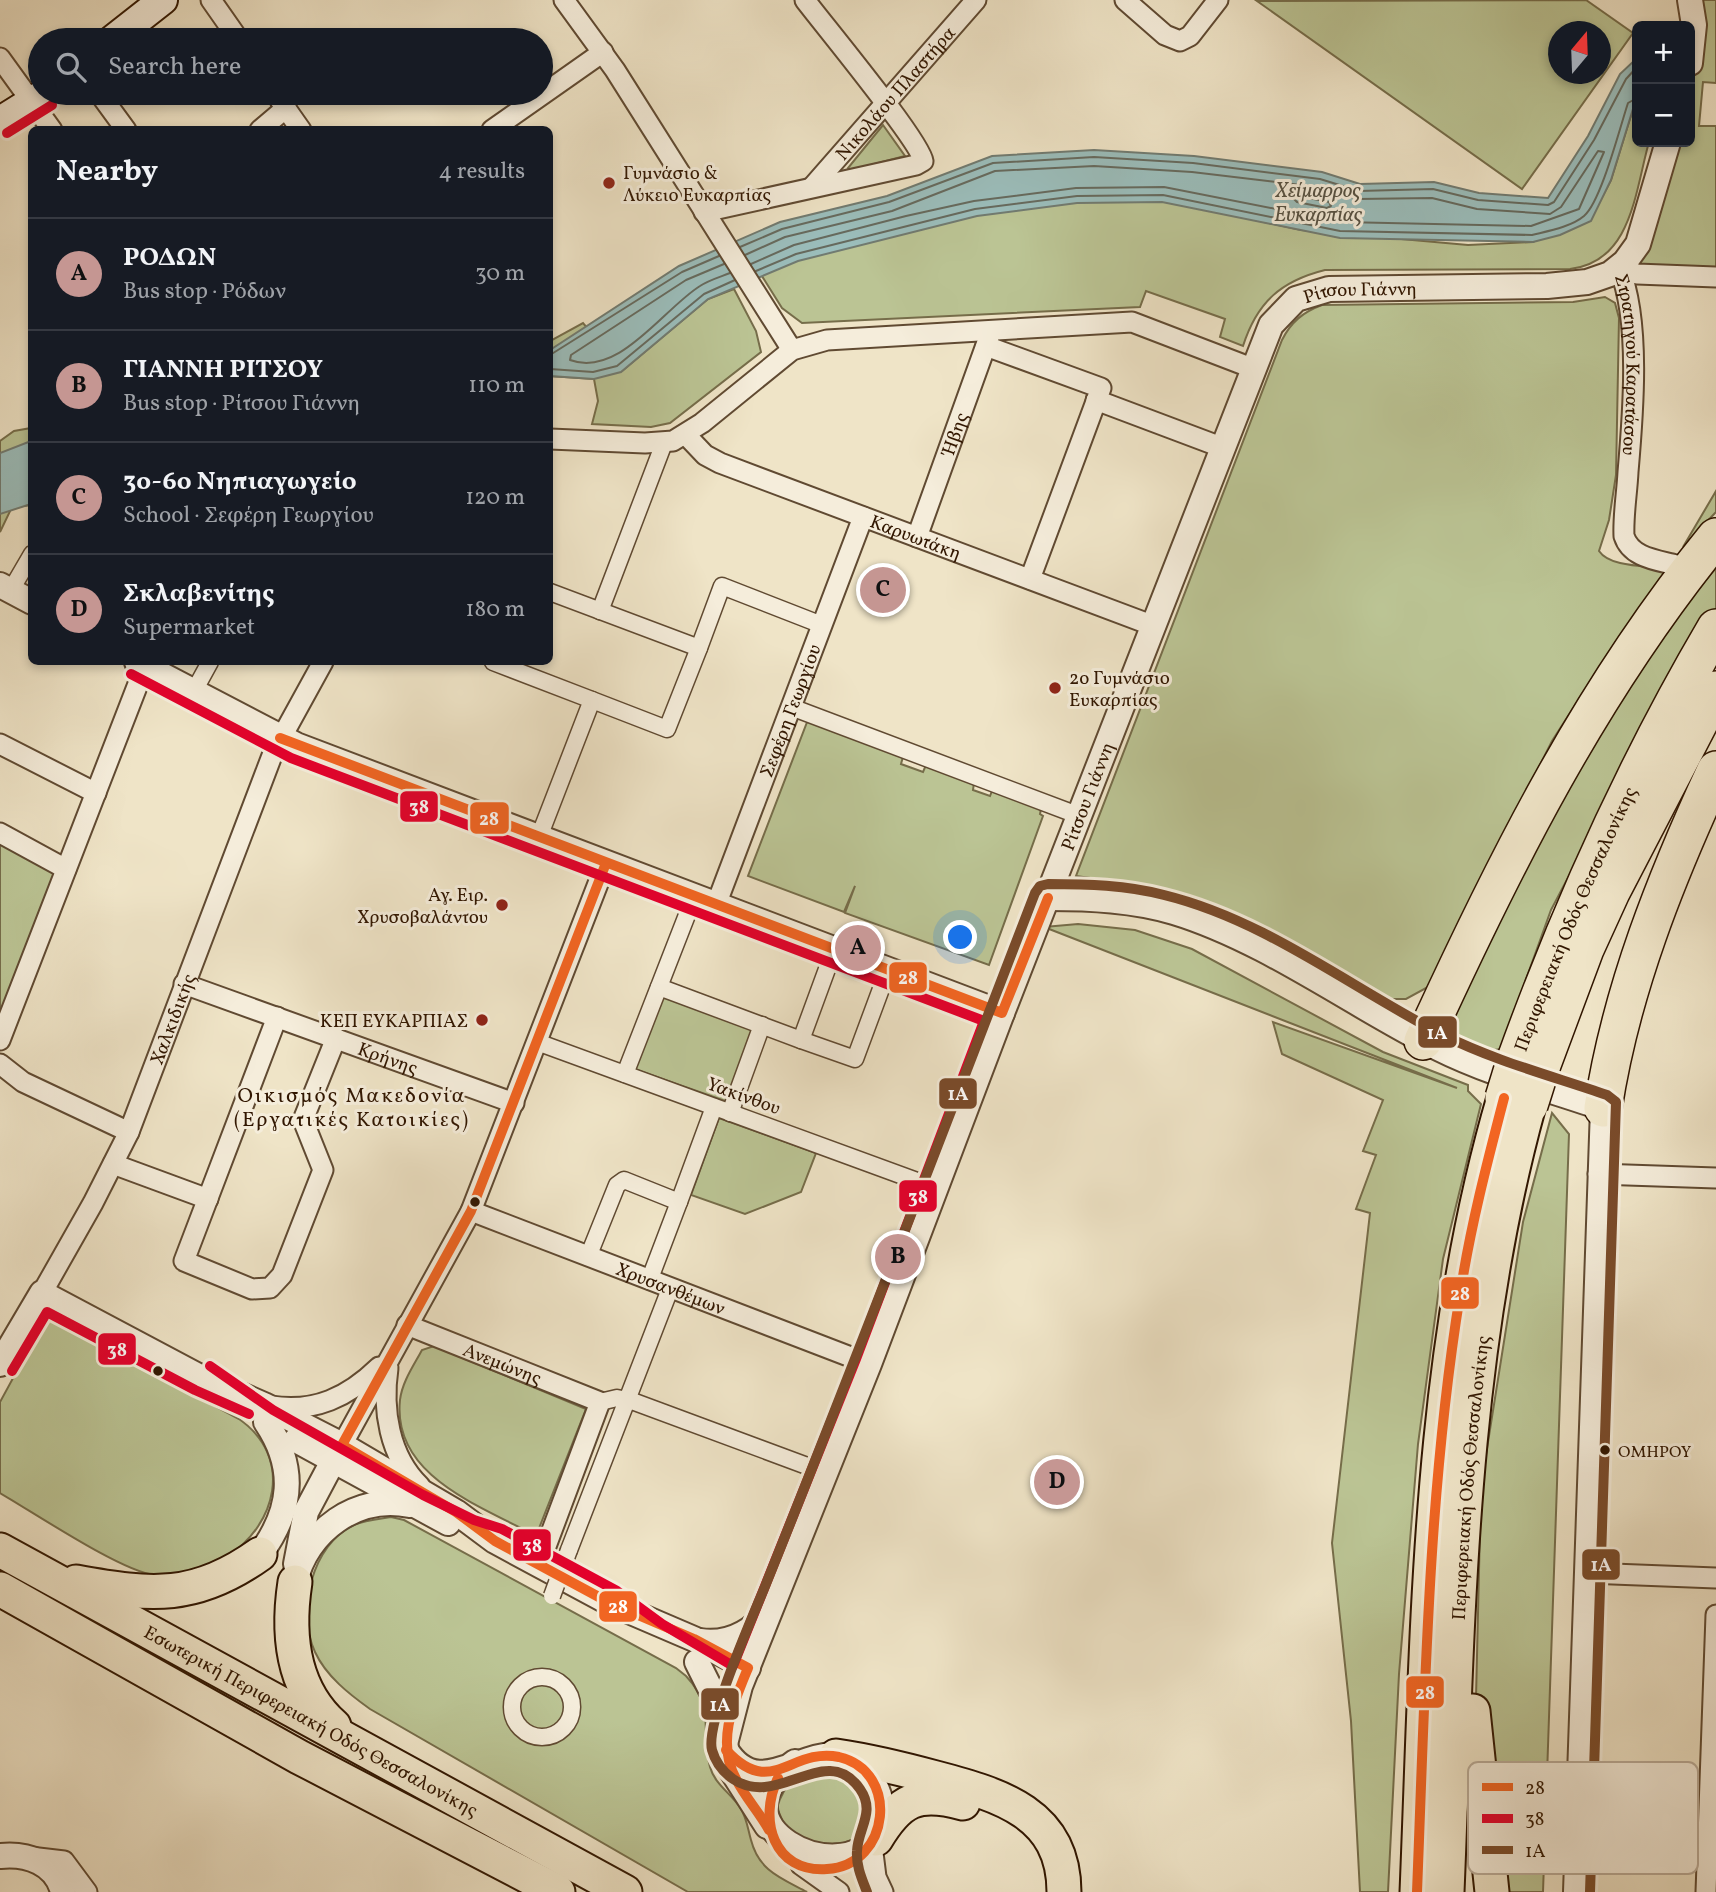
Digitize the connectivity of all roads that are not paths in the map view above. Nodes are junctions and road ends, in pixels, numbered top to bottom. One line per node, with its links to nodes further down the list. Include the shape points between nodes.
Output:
1 (163, 0): 10 (main road)
2 (211, 0): 11 (street)
3 (564, 0): 12 (street)
4 (805, 0): 22 (street)
5 (976, 0): 22 (street, Νικολάου Πλαστήρα)
6 (1125, 0): 7 (street, via 1165,35 1180,41 1189,37)
7 (1218, 0)
8 (1690, 0): 9 (street)
9 (1693, 21)
10 (127, 28)
11 (231, 28)
12 (603, 52): 15 (street); 31 (street)
13 (0, 58): 14 (street)
14 (28, 86)
15 (553, 87)
16 (28, 104): 23 (main road)
17 (42, 105): 24 (street)
18 (108, 105): 25 (street)
19 (278, 105): 26 (street)
20 (284, 105): 27 (street)
21 (528, 105): 28 (street)
22 (886, 105): 30 (street, Νικολάου Πλαστήρα); 30 (street, via 923,161)
23 (0, 121)
24 (50, 126)
25 (123, 126)
26 (263, 126)
27 (298, 126)
28 (498, 126)
29 (1667, 147): 32 (street, Στρατηγού Καρατάσου, via 1640,237)
30 (813, 186): 31 (street)
31 (704, 212): 35 (street)
32 (1619, 268): 33 (street, via 1637,274); 36 (street, Ρίτσου Γιάννη, via 1594,281 1567,285 1358,287 1311,292 1289,304 1275,319); 46 (street, Στρατηγού Καρατάσου, via 1632,328 1624,536 1638,554)
33 (1716, 277)
34 (989, 338): 35 (street, via 827,340); 36 (street, via 1132,322); 37 (street, via 1101,388); 43 (street, Ήβης)
35 (792, 350): 38 (street)
36 (1252, 368): 41 (street, Ρίτσου Γιάννη)
37 (1096, 400): 41 (street); 47 (street)
38 (686, 435): 40 (street); 42 (street, Καρυωτάκη, via 712,460)
39 (553, 439): 40 (street)
40 (664, 443): 50 (street)
41 (1221, 447): 52 (street, Ρίτσου Γιάννη)
42 (863, 517): 43 (street, Καρυωτάκη); 51 (street, Σεφέρη Γεωργίου)
43 (917, 537): 47 (street, Καρυωτάκη)
44 (1716, 537): 85 (highway, via 1642,635 1567,751 1496,885)
45 (28, 563): 48 (street)
46 (1676, 565)
47 (1030, 579): 52 (street, Καρυωτάκη)
48 (14, 593)
49 (553, 593): 50 (street)
50 (600, 611): 54 (street)
51 (822, 625): 54 (street, via 722,586); 63 (street, Σεφέρη Γεωργίου)
52 (1154, 626): 68 (street, Ρίτσου Γιάννη)
53 (1716, 628): 87 (highway, Περιφερειακή Οδός Θεσσαλονίκης, via 1596,861)
54 (699, 648): 62 (street, via 667,729)
55 (141, 665): 67 (street)
56 (143, 665): 61 (street)
57 (208, 665): 61 (street)
58 (321, 665): 64 (street, Χαλκιδικής)
59 (501, 665): 62 (street)
60 (1716, 690): 87 (highway, Περιφερειακή Οδός Θεσσαλονίκης)
61 (194, 693): 64 (street)
62 (592, 700): 70 (street)
63 (791, 707): 68 (street); 74 (street, Σεφέρη Γεωργίου)
64 (280, 738): 70 (street); 77 (street, Χαλκιδικής)
65 (0, 744): 67 (street)
66 (1716, 770): 93 (highway, via 1652,920 1627,999)
67 (96, 793): 72 (street)
68 (1080, 816): 73 (street, Ρίτσου Γιάννη)
69 (0, 833): 72 (street)
70 (539, 837): 71 (street)
71 (606, 863): 74 (street); 86 (street)
72 (66, 869): 83 (street)
73 (1048, 898): 79 (street, Ρίτσου Γιάννη); 85 (street, via 1125,902 1185,915 1251,945)
74 (705, 901): 75 (street); 78 (street)
75 (834, 950): 76 (street); 84 (street)
76 (888, 970): 79 (street); 84 (street, via 855,1059)
77 (184, 984): 80 (street, Κρήνης); 95 (street, Χαλκιδικής)
78 (659, 987): 81 (street); 89 (street)
79 (1002, 1013): 99 (street, Ρίτσου Γιάννη)
80 (277, 1017): 82 (street, Κρήνης); 100 (street)
81 (762, 1026): 84 (street); 94 (street)
82 (336, 1038): 90 (street, Κρήνης); 100 (street, via 303,1120 323,1170 285,1269 270,1288 252,1289 184,1261)
83 (0, 1040)
84 (801, 1040)
85 (1423, 1041): 93 (street, via 1469,1062)
86 (537, 1042): 89 (street, Υακίνθου); 90 (street)
87 (1528, 1063): 91 (highway, Περιφερειακή Οδός Θεσσαλονίκης, bridge)
88 (0, 1064): 95 (street, via 45,1094)
89 (625, 1074): 92 (street, Υακίνθου)
90 (514, 1102): 102 (street)
91 (1516, 1102): 118 (highway, Περιφερειακή Οδός Θεσσαλονίκης, via 1515,1157 1485,1314); 156 (highway, Περιφερειακή Οδός Θεσσαλονίκης, via 1488,1151 1464,1263 1442,1416)
92 (714, 1107): 94 (street, Υακίνθου); 101 (street)
93 (1603, 1108): 97 (street)
94 (730, 1113): 99 (street, Υακίνθου)
95 (128, 1132): 96 (street, Χαλκιδικής)
96 (113, 1164): 100 (street); 106 (street, Χαλκιδικής)
97 (1598, 1174): 98 (street); 121 (street)
98 (1716, 1178)
99 (936, 1188): 110 (street, Ρίτσου Γιάννη)
100 (208, 1199)
101 (679, 1202): 103 (street, via 624,1180 617,1185); 104 (street)
102 (471, 1211): 103 (street, Χρυσανθέμων); 107 (street)
103 (588, 1257): 104 (street, Χρυσανθέμων)
104 (649, 1281): 105 (street, Χρυσανθέμων)
105 (670, 1289): 110 (street, Χρυσανθέμων); 111 (street)
106 (42, 1293): 109 (street, Χαλκιδικής); 113 (street)
107 (407, 1325): 108 (street); 112 (street, Ανεμώνης)
108 (390, 1356): 113 (street, via 358,1385 332,1400); 114 (street); 116 (street, via 386,1398 390,1432)
109 (0, 1364)
110 (869, 1364): 115 (street, Ρίτσου Γιάννη)
111 (627, 1399): 112 (street); 115 (street); 124 (street, bridge, via 569,1550)
112 (600, 1402): 124 (street)
113 (265, 1414): 114 (street); 120 (street, via 281,1454 287,1489 280,1523)
114 (337, 1453): 116 (street); 117 (street)
115 (826, 1473): 128 (street, Ρίτσου Γιάννη)
116 (423, 1501): 124 (street, via 461,1530 495,1541); 125 (street, via 376,1504 341,1517 311,1547)
117 (306, 1512): 120 (street); 125 (street)
118 (1465, 1527): 137 (highway); 157 (highway, Περιφερειακή Οδός Θεσσαλονίκης)
119 (0, 1550): 122 (highway, Εσωτερική Περιφερειακή Οδός Θεσσαλονίκης)
120 (260, 1554): 122 (highway, via 222,1579 184,1591 110,1588)
121 (1587, 1573): 123 (street); 138 (street)
122 (52, 1578): 133 (highway, Εσωτερική Περιφερειακή Οδός Θεσσαλονίκης)
123 (1716, 1578)
124 (550, 1579): 131 (street, via 610,1603)
125 (295, 1583): 133 (highway, via 290,1634 294,1657 312,1700 325,1718)
126 (0, 1588): 130 (highway, Εσωτερική Περιφερειακή Οδός Θεσσαλονίκης)
127 (0, 1603): 130 (highway)
128 (774, 1605): 131 (street, via 757,1625 739,1636); 132 (street, Ρίτσου Γιάννη)
129 (1716, 1615): 160 (street)
130 (49, 1616): 141 (highway, Εσωτερική Περιφερειακή Οδός Θεσσαλονίκης, via 299,1758)
131 (696, 1651): 132 (street); 134 (street, via 714,1696)
132 (744, 1677): 134 (street, Ρίτσου Γιάννη)
133 (355, 1743): 151 (highway, Εσωτερική Περιφερειακή Οδός Θεσσαλονίκης)
134 (726, 1747): 136 (street, via 743,1769 759,1774 771,1774); 139 (street, via 731,1771)
135 (836, 1756): 136 (street); 140 (street, via 857,1766 879,1793 882,1816); 155 (highway, via 939,1779 1013,1804 1053,1843 1061,1862)
136 (796, 1762): 139 (street, via 773,1786 766,1808)
137 (1478, 1762)
138 (1580, 1762)
139 (769, 1830): 144 (street, via 780,1850)
140 (874, 1842): 144 (street, via 862,1857 842,1868 819,1870); 153 (street, via 876,1877); 154 (highway, via 893,1812 917,1798 934,1796 965,1804 998,1815 1017,1828 1042,1863)
141 (481, 1853): 149 (highway); 150 (highway, Εσωτερική Περιφερειακή Οδός Θεσσαλονίκης)
142 (0, 1856): 143 (street)
143 (30, 1857): 147 (street, via 54,1874); 148 (street, via 64,1861)
144 (801, 1865): 152 (street)
145 (1490, 1874): 158 (highway)
146 (1577, 1874): 159 (street)
147 (63, 1892)
148 (87, 1892)
149 (537, 1892)
150 (558, 1892)
151 (625, 1892)
152 (839, 1892)
153 (883, 1892)
154 (1046, 1892)
155 (1064, 1892)
156 (1417, 1892)
157 (1447, 1892)
158 (1492, 1892)
159 (1576, 1892)
160 (1706, 1892)

